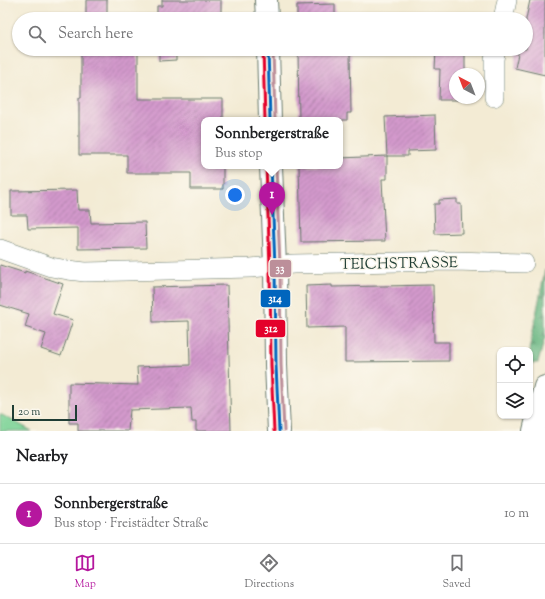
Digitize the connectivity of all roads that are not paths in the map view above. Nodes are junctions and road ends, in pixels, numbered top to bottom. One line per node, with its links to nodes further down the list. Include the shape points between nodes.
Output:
1 (266, 0): 3 (main road)
2 (507, 0): 4 (street)
3 (267, 12)
4 (504, 12)
5 (268, 56): 8 (main road)
6 (495, 56): 7 (street)
7 (494, 97)
8 (270, 117)
9 (271, 169): 12 (main road)
10 (0, 249): 12 (street, TEICHSTRASSE, via 51,267 85,272)
11 (524, 263): 12 (street, TEICHSTRASSE, via 454,261)
12 (275, 266): 14 (main road)
13 (545, 387): 15 (main road)
14 (279, 431)
15 (534, 431)

